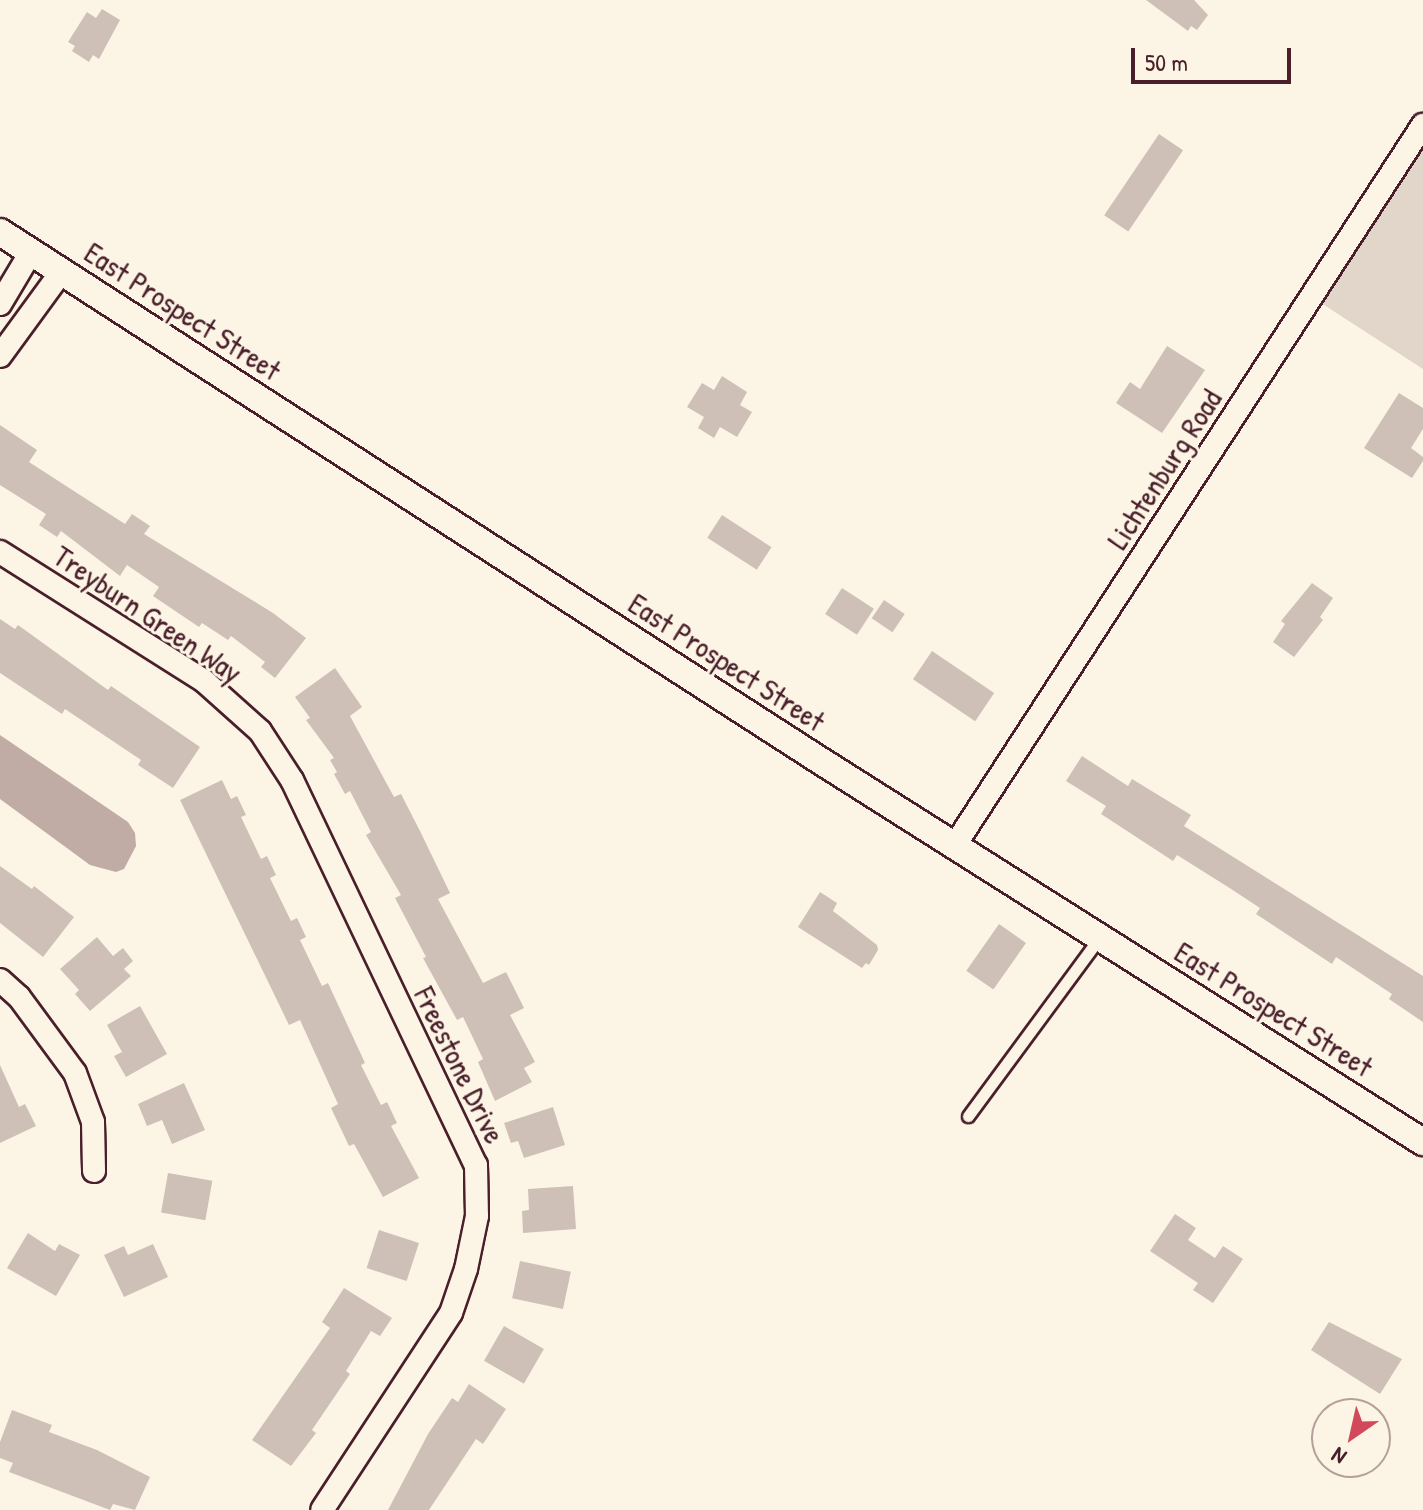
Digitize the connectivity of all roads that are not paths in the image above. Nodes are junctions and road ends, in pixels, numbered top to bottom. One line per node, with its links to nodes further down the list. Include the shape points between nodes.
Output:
1 (1423, 125): 9 (street, Lichtenburg Road)
2 (0, 232): 3 (street, East Prospect Street)
3 (31, 252): 4 (street, East Prospect Street); 5 (street)
4 (62, 271): 6 (street); 9 (street, East Prospect Street)
5 (0, 304)
6 (0, 356)
7 (0, 552): 8 (street, Treyburn Green Way, via 204,681)
8 (260, 731): 15 (street, Freestone Drive, via 292,780 476,1165 477,1216 451,1313)
9 (955, 845): 10 (street, East Prospect Street)
10 (1100, 937): 12 (lane); 13 (street, East Prospect Street)
11 (0, 980): 14 (street, via 19,997 75,1073 93,1122)
12 (968, 1116)
13 (1423, 1142)
14 (94, 1171)
15 (322, 1510)

